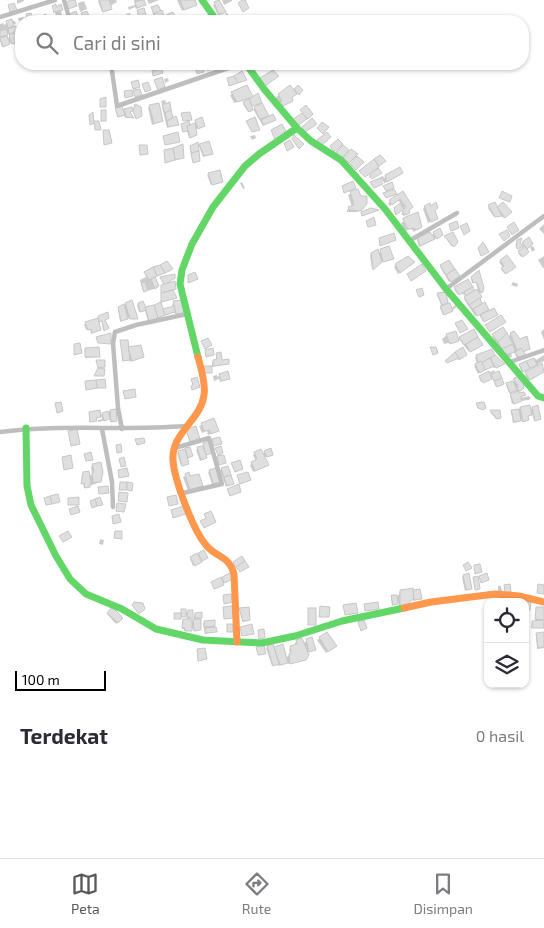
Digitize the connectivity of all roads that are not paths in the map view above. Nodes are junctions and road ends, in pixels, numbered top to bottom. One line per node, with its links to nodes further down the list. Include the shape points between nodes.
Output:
1 (55, 0): 6 (street)
2 (64, 0): 4 (street)
3 (202, 0): 5 (street)
4 (68, 15)
5 (213, 15)
6 (0, 18)
7 (112, 70): 8 (street, via 117,106)
8 (222, 70)
9 (250, 70): 10 (street)
10 (297, 128): 13 (street, via 341,160); 15 (street, via 246,164 212,209 186,256 182,272 180,284)
11 (457, 213): 13 (street)
12 (544, 216): 14 (street)
13 (409, 241): 14 (street)
14 (446, 289): 17 (street)
15 (187, 314): 19 (street, via 204,394); 22 (street, via 115,332 113,343)
16 (544, 350): 17 (street)
17 (510, 362): 18 (street, via 538,396)
18 (544, 398)
19 (185, 426): 22 (street); 24 (street)
20 (26, 428): 21 (street); 23 (street); 28 (street, via 27,486 31,505 70,579 86,594 122,609 156,629 203,640)
21 (102, 429): 22 (street); 26 (street, via 112,482)
22 (122, 429)
23 (0, 432)
24 (175, 448): 25 (street, via 173,462); 25 (street, via 209,438 222,484)
25 (183, 493): 28 (street, via 205,545 232,565)
26 (113, 507)
27 (544, 602): 28 (street, via 495,594 463,597 342,621 270,641)
28 (237, 642)

